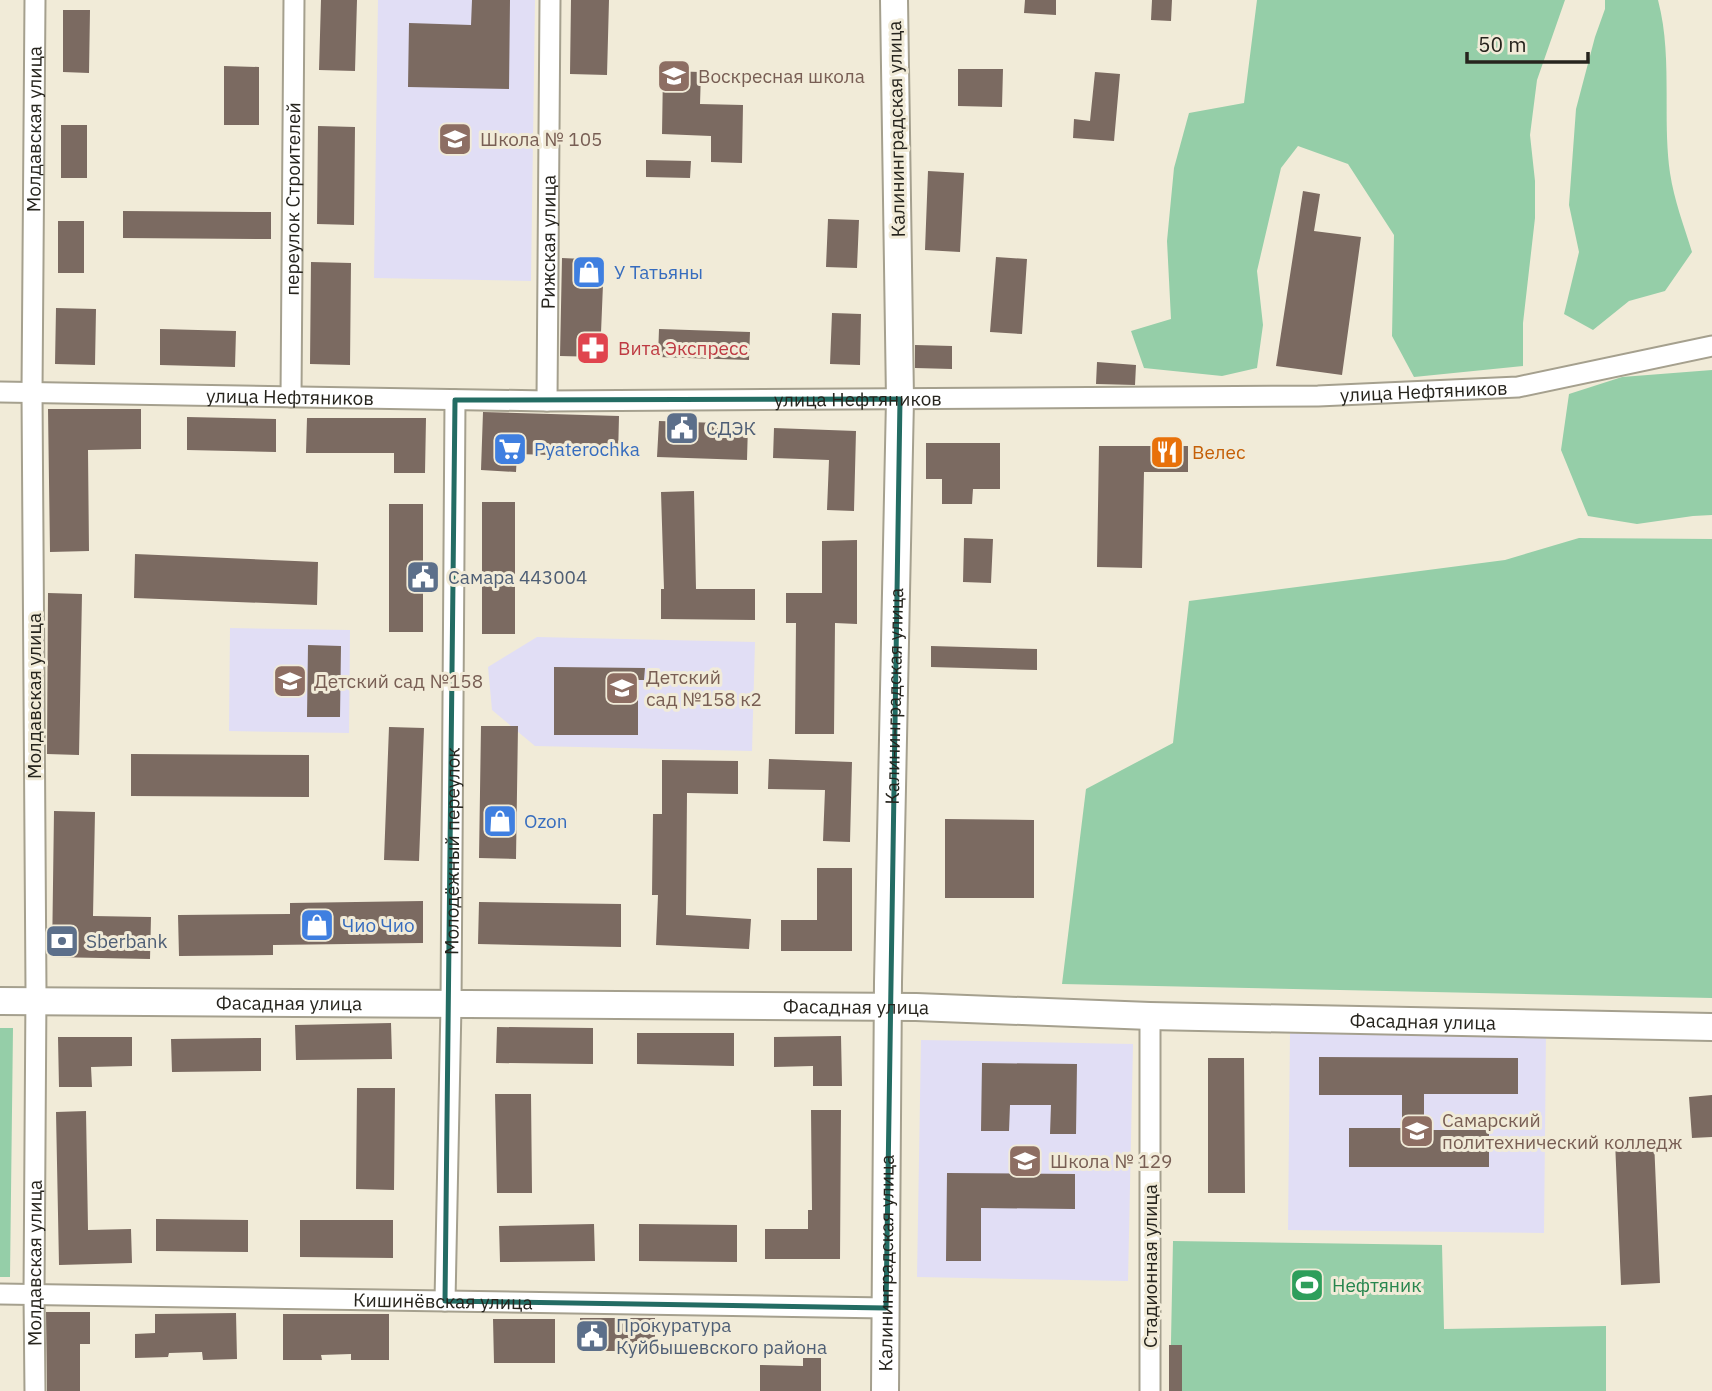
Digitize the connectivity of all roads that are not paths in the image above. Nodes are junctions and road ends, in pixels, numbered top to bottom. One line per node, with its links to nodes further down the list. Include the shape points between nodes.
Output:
1 (35, 0): 7 (street, Молдавская улица)
2 (294, 0): 8 (street, переулок Строителей)
3 (550, 0): 11 (street, Рижская улица)
4 (894, 0): 10 (main road, Калининградская улица)
5 (1712, 346): 10 (street, улица Нефтяников, via 1518,387 1318,396)
6 (0, 392): 7 (street, улица Нефтяников)
7 (32, 392): 8 (street, улица Нефтяников); 13 (street, Молдавская улица)
8 (290, 397): 9 (street, улица Нефтяников)
9 (455, 400): 11 (street, улица Нефтяников); 14 (street, Молодёжный переулок)
10 (900, 400): 11 (street, улица Нефтяников); 15 (main road, Калининградская улица)
11 (547, 401)
12 (0, 1002): 13 (main road, Фасадная улица)
13 (36, 1002): 14 (main road, Фасадная улица); 19 (street, Молдавская улица)
14 (451, 1004): 15 (main road, Фасадная улица); 20 (street, Молодёжный переулок)
15 (888, 1007): 16 (main road, Фасадная улица); 21 (main road, Калининградская улица)
16 (1150, 1016): 17 (main road, Фасадная улица); 24 (street, Стадионная улица)
17 (1712, 1027)
18 (0, 1294): 19 (street, Кишинёвская улица)
19 (34, 1295): 20 (street, Кишинёвская улица); 22 (street, Молдавская улица)
20 (445, 1301): 21 (street, Кишинёвская улица)
21 (886, 1308): 23 (main road, Калининградская улица)
22 (35, 1391)
23 (885, 1391)
24 (1150, 1391)

